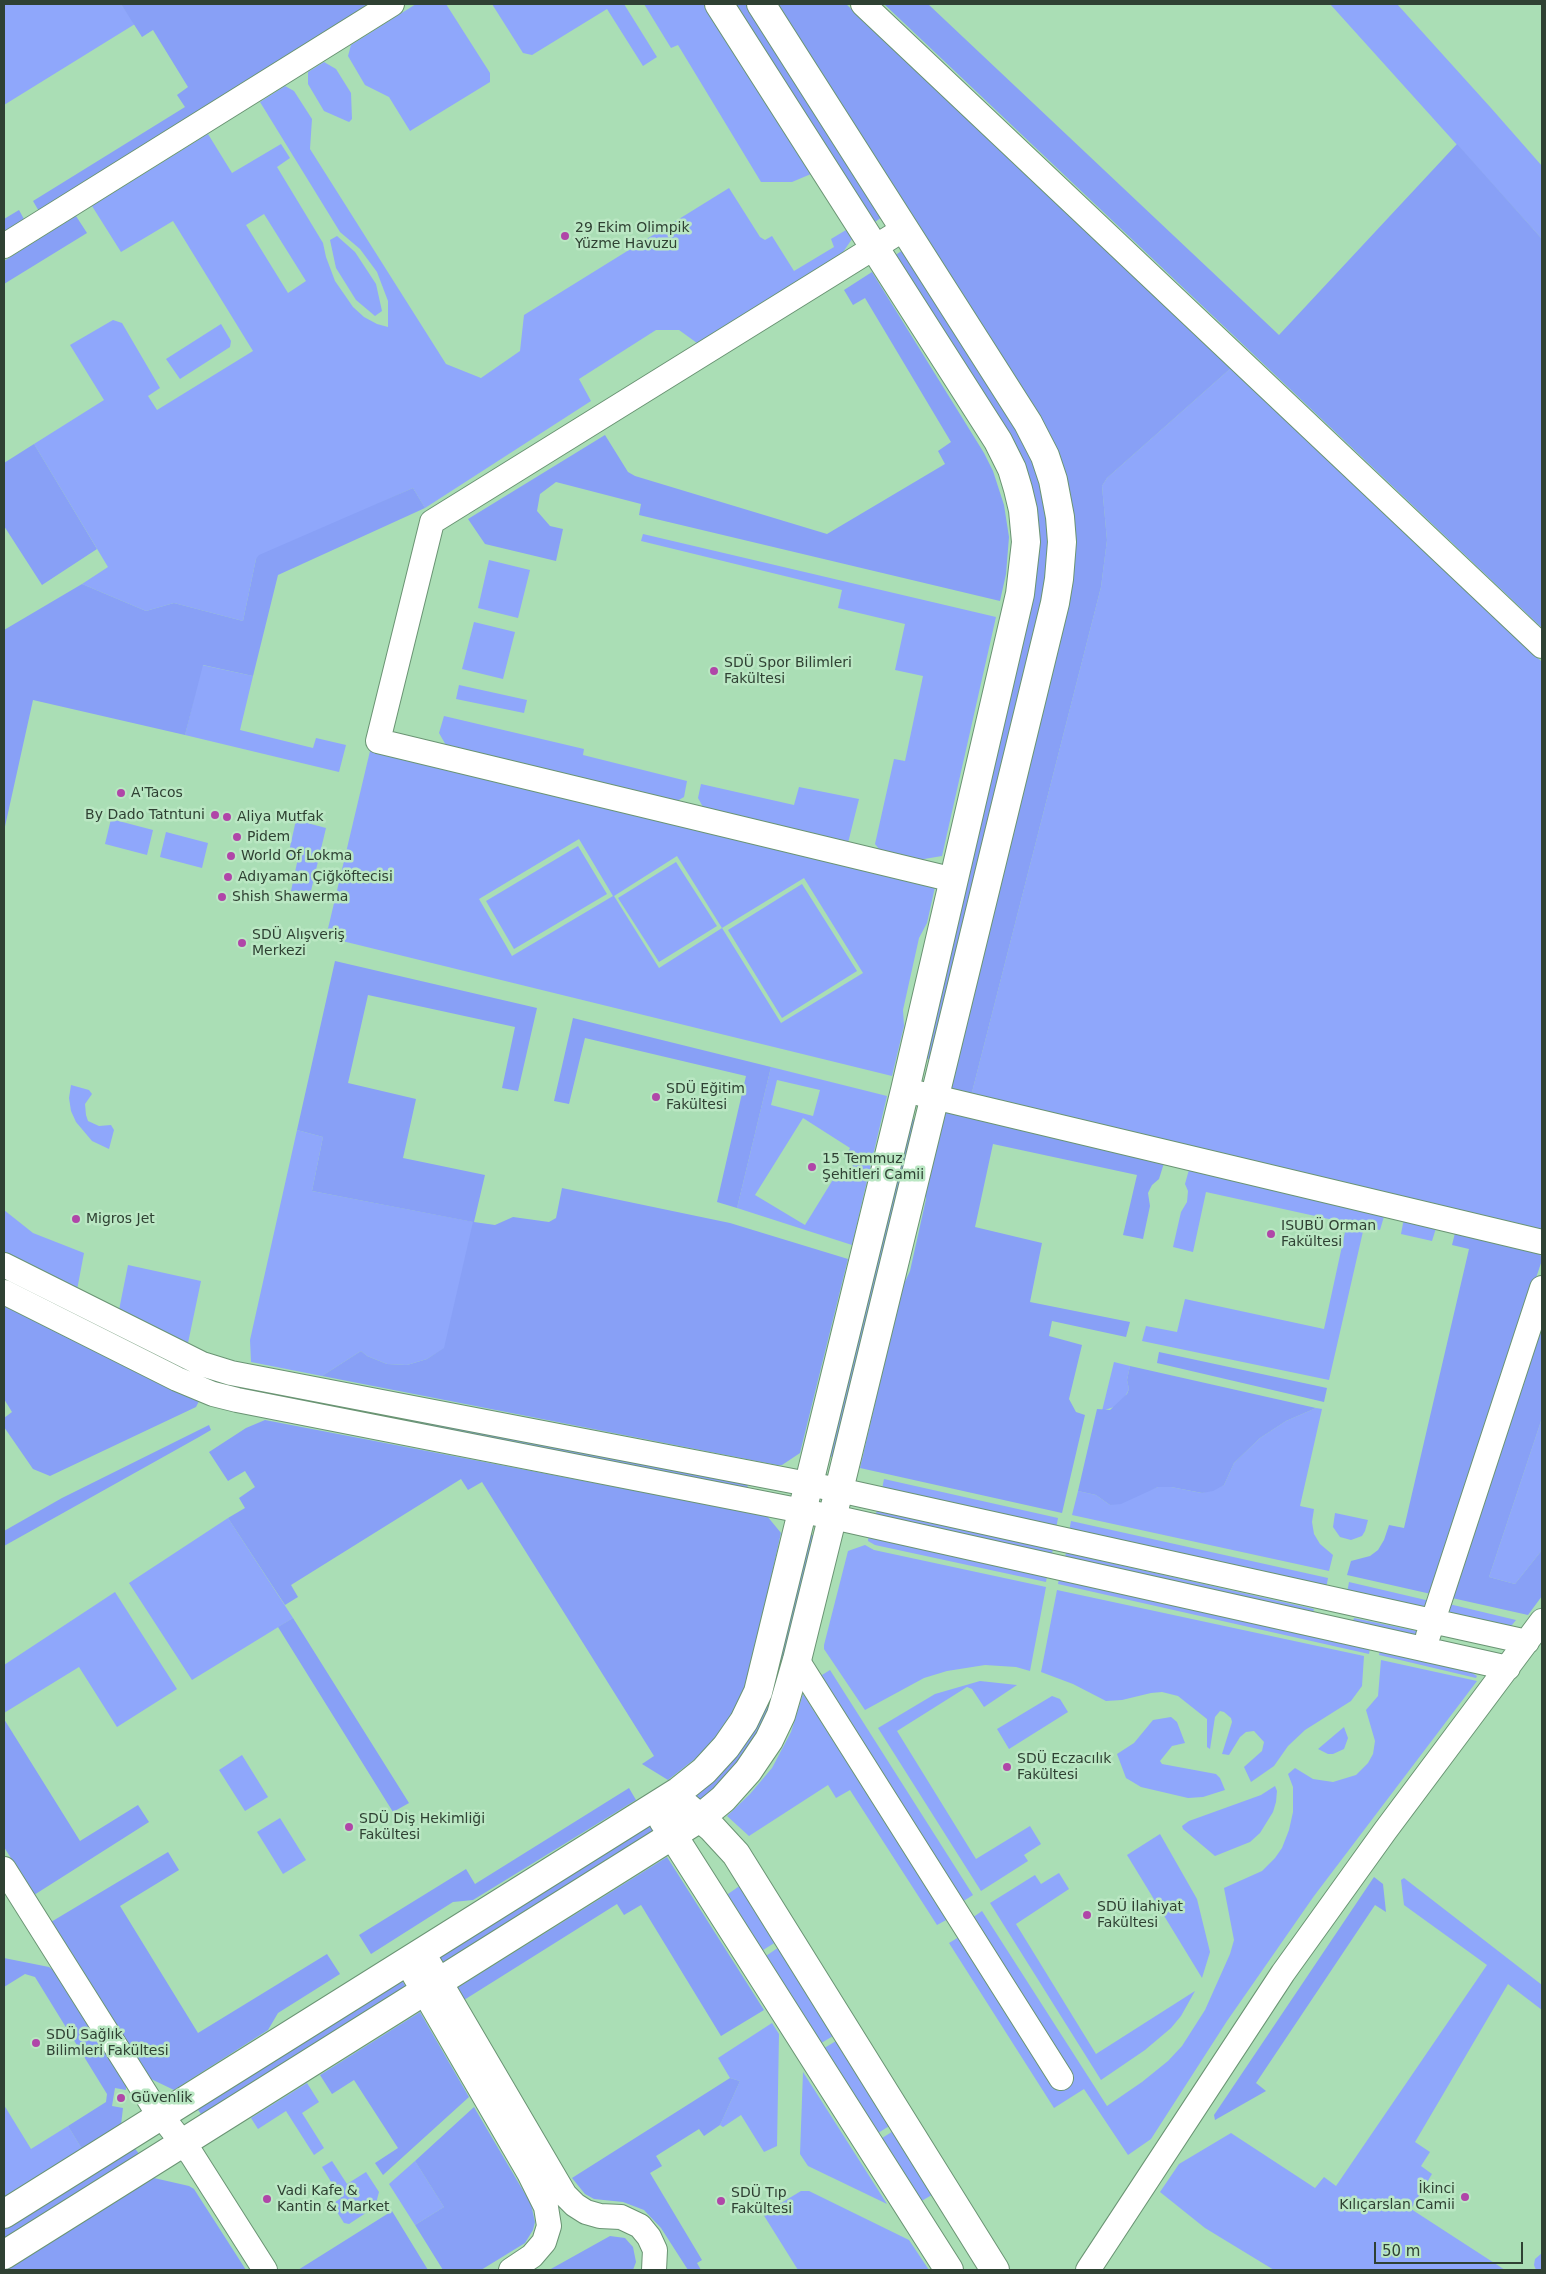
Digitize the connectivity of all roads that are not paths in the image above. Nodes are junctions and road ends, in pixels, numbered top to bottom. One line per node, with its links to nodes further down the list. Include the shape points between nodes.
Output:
1 (392, 4): 6 (street)
2 (720, 4): 7 (street)
3 (762, 4): 5 (street)
4 (863, 4): 8 (street)
5 (904, 228): 7 (street); 11 (street, via 1034,434 1054,486 1062,542 1055,602)
6 (4, 246)
7 (874, 247): 9 (street, via 998,440 1012,469 1023,510 1026,552 1022,584); 9 (street, via 432,522 378,740)
8 (1542, 646)
9 (954, 880): 10 (street)
10 (906, 1090): 11 (street); 16 (street)
11 (934, 1097): 12 (street); 17 (street)
12 (1542, 1242)
13 (4, 1265): 16 (street, via 202,1364 231,1373)
14 (1542, 1288): 20 (street)
15 (4, 1292): 18 (street, via 177,1379 221,1396)
16 (809, 1484): 17 (street); 18 (street)
17 (839, 1490): 19 (street); 20 (street)
18 (804, 1511): 19 (street); 26 (street, via 754,1702 719,1756 697,1778)
19 (833, 1517): 23 (street); 24 (street)
20 (1433, 1621): 22 (street); 23 (street)
21 (1542, 1621): 22 (street)
22 (1527, 1642): 25 (street)
23 (1424, 1649): 25 (street)
24 (797, 1660): 27 (street, via 781,1715 763,1751 732,1790); 34 (street)
25 (1508, 1668): 47 (street, via 1288,1965)
26 (662, 1801): 27 (street); 28 (street); 32 (street)
27 (700, 1818): 28 (street); 29 (street, via 727,1843)
28 (672, 1835): 31 (street); 33 (street)
29 (742, 1864): 31 (street); 41 (street)
30 (4, 1869): 35 (street)
31 (706, 1888): 45 (street)
32 (414, 1956): 33 (street); 35 (street)
33 (432, 1986): 36 (street); 37 (street, via 560,2187); 39 (street, via 542,2196)
34 (1061, 2078)
35 (160, 2116): 36 (street); 38 (street)
36 (182, 2143): 40 (street); 42 (street)
37 (575, 2204): 39 (street, via 562,2210); 44 (street, via 593,2214 621,2217 640,2226 655,2250)
38 (4, 2214)
39 (549, 2223): 43 (street, via 540,2249)
40 (4, 2255)
41 (990, 2262): 46 (street)
42 (265, 2270)
43 (510, 2270)
44 (654, 2270)
45 (949, 2270)
46 (960, 2270)
47 (1088, 2270)

